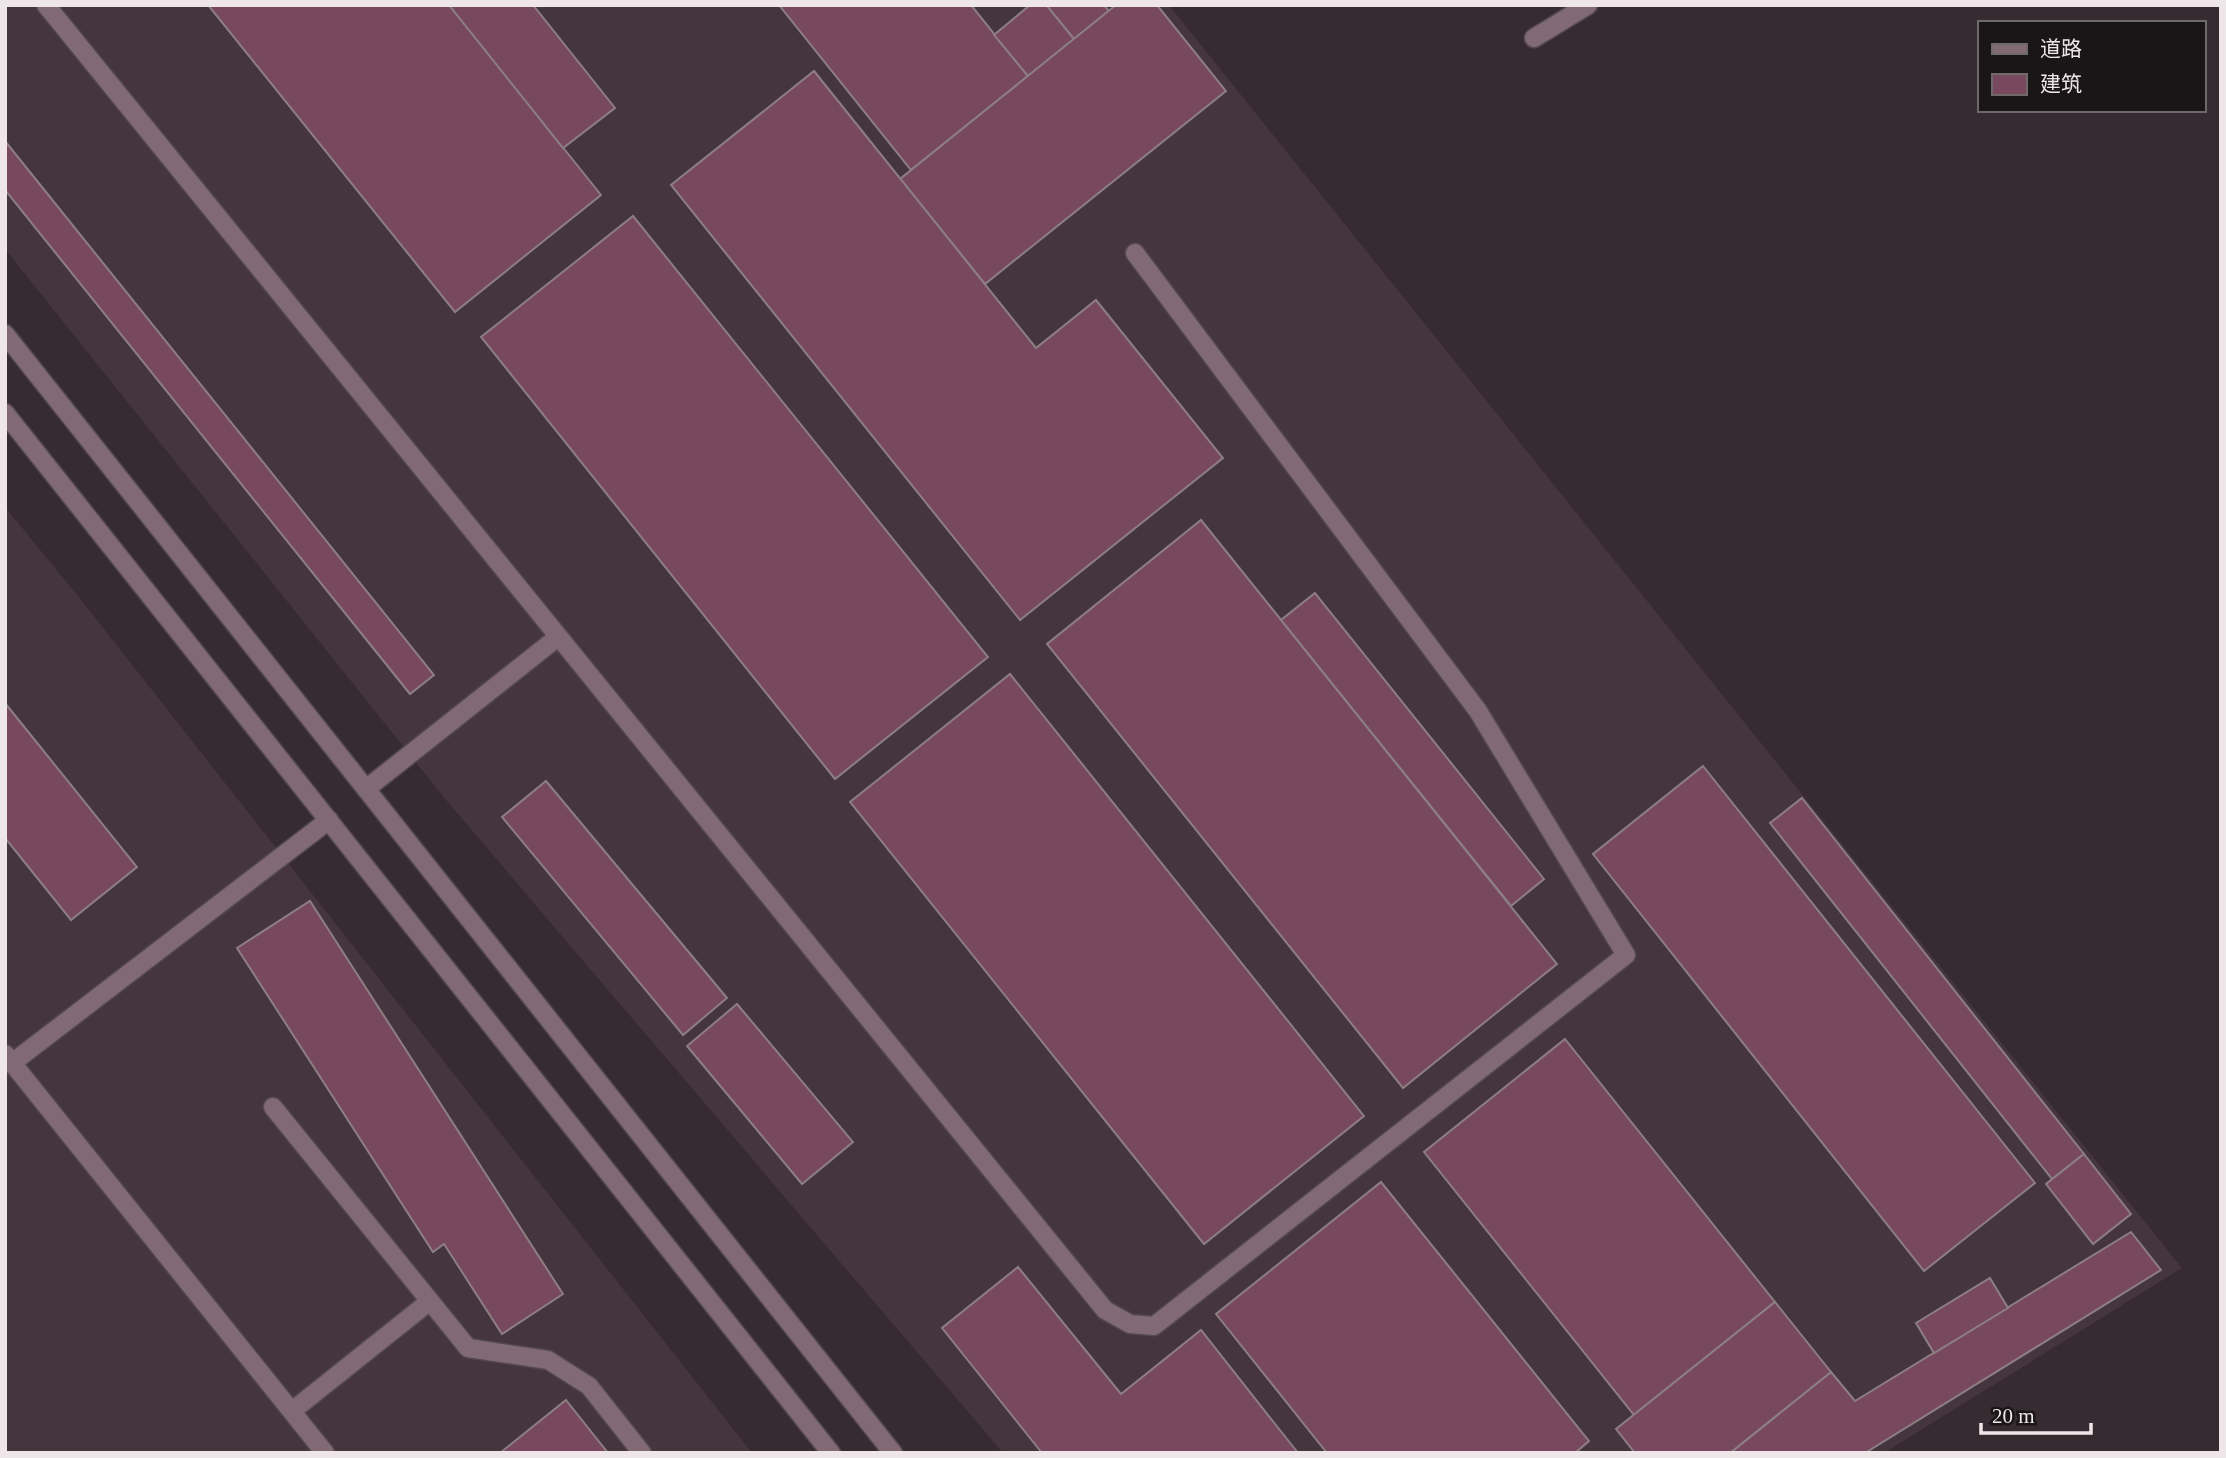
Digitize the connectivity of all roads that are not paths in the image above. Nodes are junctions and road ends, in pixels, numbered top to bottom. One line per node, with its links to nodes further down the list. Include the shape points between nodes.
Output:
1 (46, 5): 7 (street)
2 (1588, 5): 3 (street)
3 (1534, 38)
4 (1135, 253): 7 (street, via 1478,710 1626,954 1154,1326 1130,1324 1105,1310)
5 (5, 334): 8 (street)
6 (5, 413): 9 (street)
7 (558, 637): 8 (street)
8 (366, 789): 17 (street)
9 (328, 820): 10 (street); 16 (street)
10 (9, 1058): 13 (street)
11 (273, 1107): 12 (street)
12 (430, 1301): 13 (street); 15 (street, via 468,1348 548,1360 589,1386)
13 (292, 1411): 14 (street)
14 (325, 1453)
15 (642, 1453)
16 (831, 1453)
17 (893, 1453)

